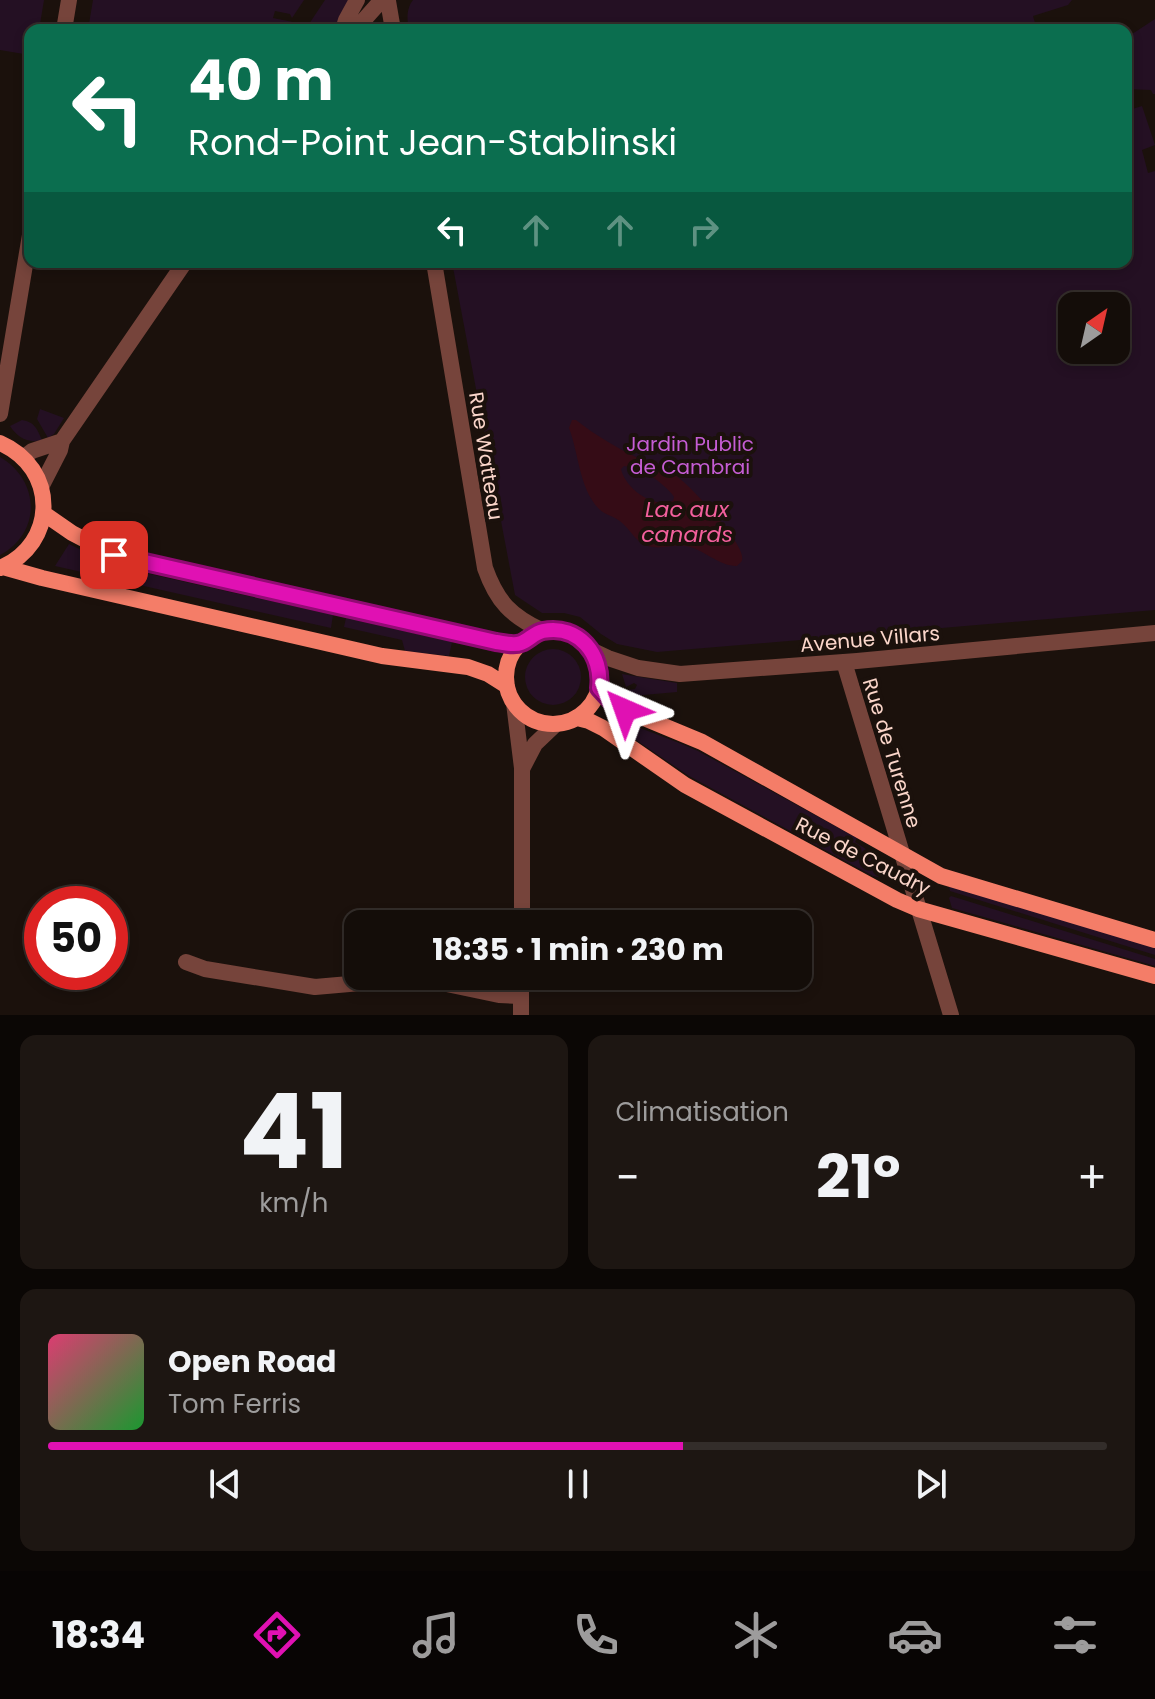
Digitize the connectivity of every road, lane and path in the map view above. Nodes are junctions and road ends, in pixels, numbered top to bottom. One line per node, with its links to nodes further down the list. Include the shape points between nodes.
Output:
1 (69, 0): 4 (street)
2 (357, 0): 5 (street)
3 (384, 1): 6 (street); 7 (street)
4 (65, 24)
5 (345, 24)
6 (361, 24)
7 (391, 24)
8 (24, 268): 11 (street)
9 (181, 268): 12 (street)
10 (435, 268): 18 (street, Rue Watteau, via 485,568 510,612)
11 (0, 414)
12 (62, 441): 14 (street); 15 (street)
13 (0, 443): 14 (main road)
14 (23, 458): 15 (main road)
15 (41, 487): 16 (main road)
16 (43, 513): 17 (main road, via 33,543); 20 (main road, via 114,555 487,641)
17 (2, 568): 23 (main road, via 382,656 468,667)
18 (543, 631): 20 (main road); 21 (main road, via 570,633)
19 (1155, 633): 22 (street, Avenue Villars)
20 (521, 643): 23 (main road, via 509,663)
21 (591, 650): 22 (street, Avenue Villars, via 638,668 680,674); 24 (main road, via 599,668)
22 (844, 662): 29 (street, Rue de Turenne)
23 (507, 686): 25 (main road)
24 (599, 688): 26 (main road); 29 (main road, Rue de Caudry, via 625,710 702,742)
25 (514, 703): 27 (main road, via 532,719); 28 (street)
26 (577, 718): 27 (main road); 30 (main road, Rue de Caudry, via 603,728 685,785)
27 (556, 724): 28 (street, via 535,744)
28 (522, 768): 31 (street)
29 (902, 855): 30 (street, Rue de Turenne); 32 (main road, Rue de Caudry, via 941,876)
30 (918, 909): 34 (main road, Rue de Caudry); 38 (street, Rue de Turenne)
31 (522, 910)
32 (1155, 940)
33 (186, 962): 36 (street, via 315,987 418,978)
34 (1155, 976)
35 (520, 990): 36 (street)
36 (520, 996): 37 (street)
37 (521, 1015)
38 (951, 1015)

